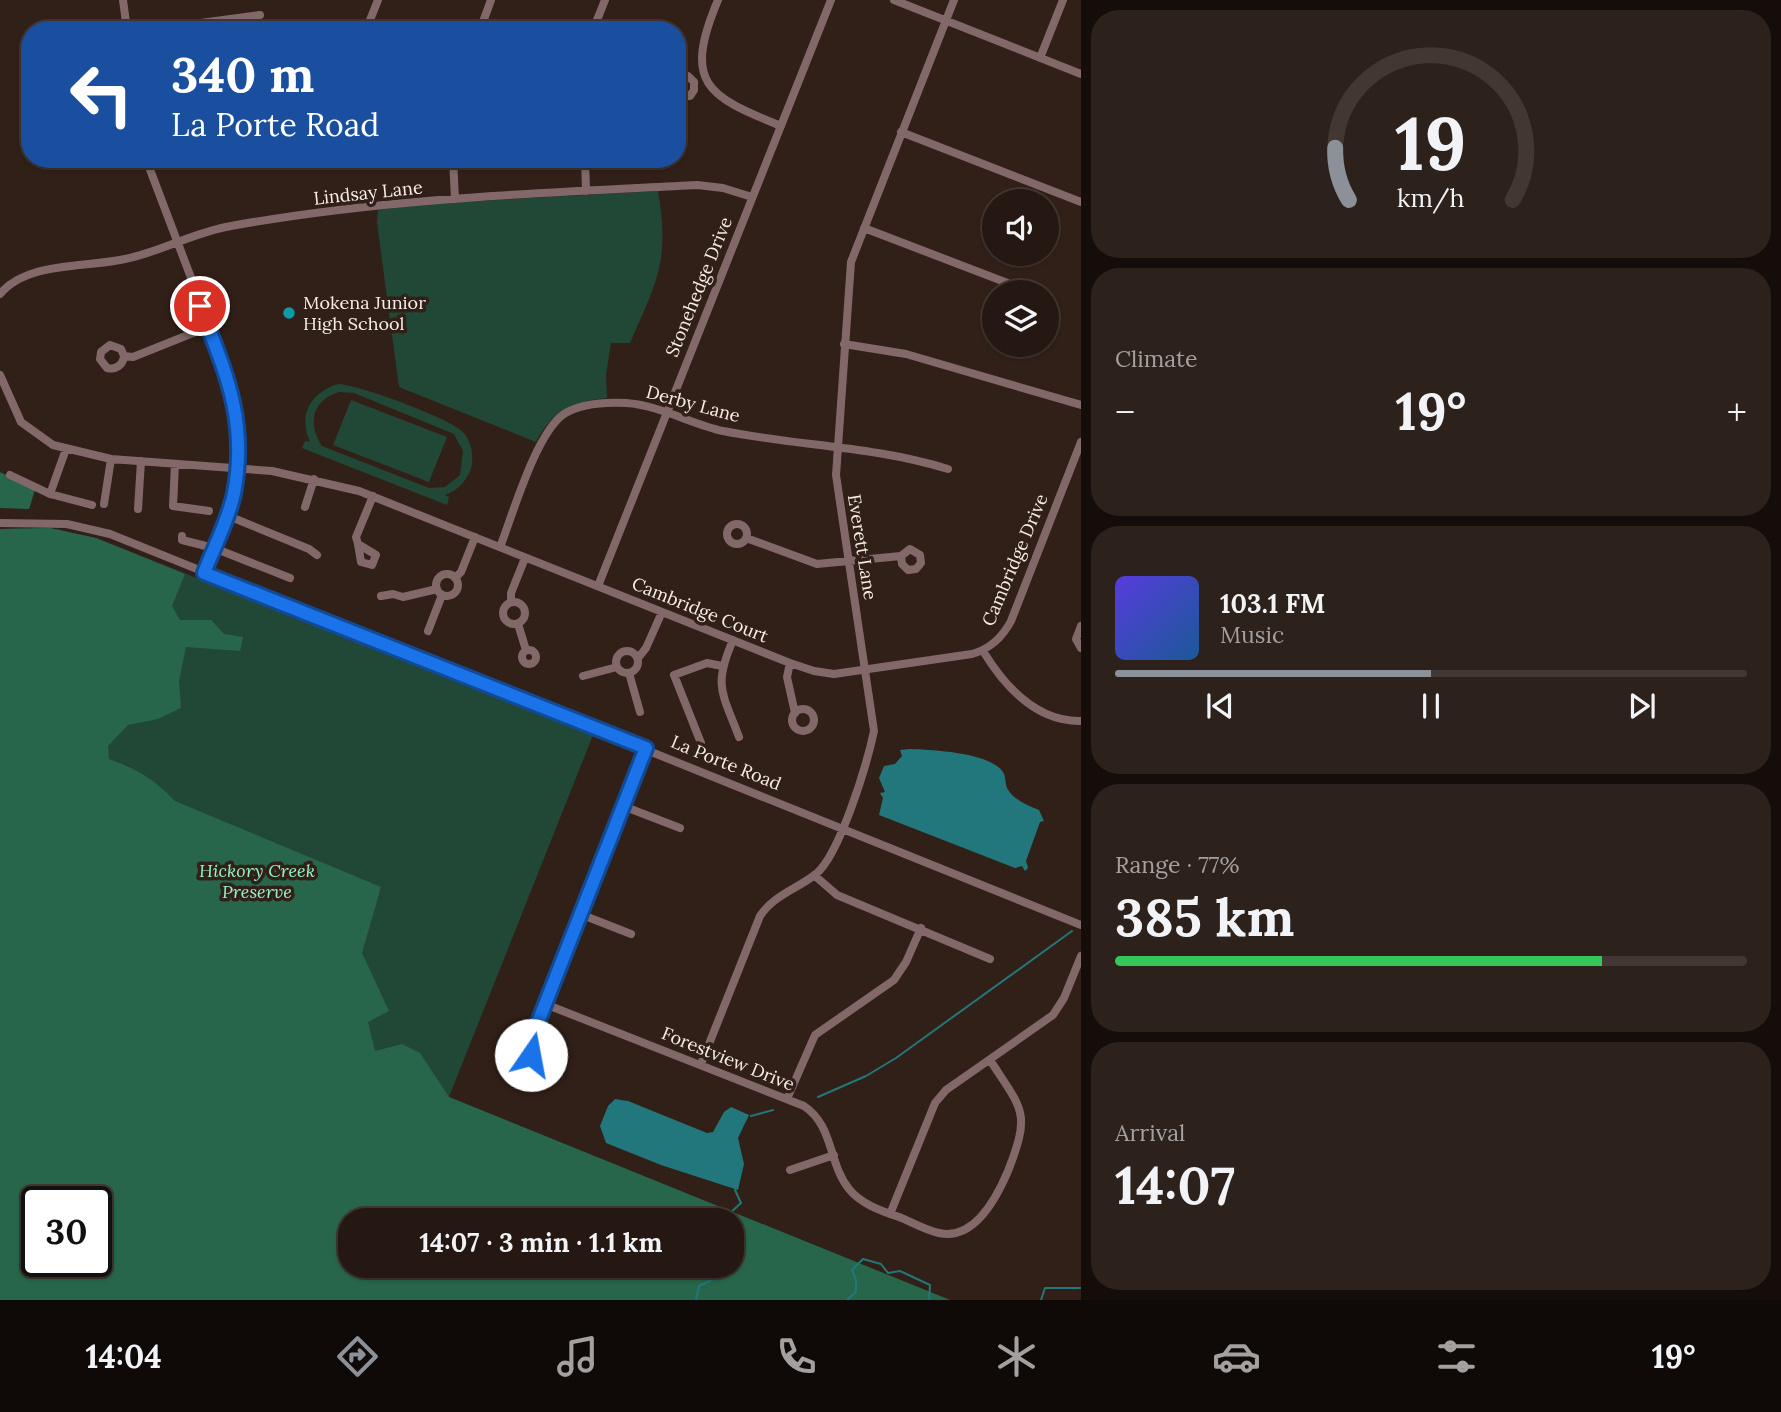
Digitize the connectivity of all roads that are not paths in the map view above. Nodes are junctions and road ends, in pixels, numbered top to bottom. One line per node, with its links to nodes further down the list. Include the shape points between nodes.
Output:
1 (123, 0): 11 (street)
2 (378, 0): 13 (street)
3 (491, 0): 14 (street)
4 (604, 0): 15 (street)
5 (718, 0): 20 (street, via 702,43)
6 (831, 0): 23 (street, Stonehedge Drive)
7 (894, 0): 16 (street)
8 (954, 0): 16 (street, Everett Lane)
9 (1063, 0): 17 (street)
10 (260, 15): 12 (street)
11 (126, 21)
12 (216, 21)
13 (370, 21)
14 (483, 21)
15 (596, 21)
16 (945, 21): 17 (street); 24 (street, Everett Lane)
17 (1040, 58): 18 (street)
18 (1081, 74)
19 (686, 76): 21 (street)
20 (706, 77): 21 (street); 23 (street, via 725,102)
21 (694, 82): 22 (street, via 694,90)
22 (686, 96)
23 (781, 126): 29 (street, Stonehedge Drive)
24 (901, 132): 31 (street); 32 (street, Everett Lane)
25 (149, 168): 33 (street)
26 (453, 168): 30 (street)
27 (585, 168): 28 (street)
28 (586, 191): 29 (street, Lindsay Lane, via 706,185); 30 (street, Lindsay Lane)
29 (752, 197): 41 (street, Stonehedge Drive)
30 (455, 199): 33 (street, Lindsay Lane, via 230,226)
31 (1081, 202)
32 (864, 228): 34 (street); 37 (street, Everett Lane, via 851,262)
33 (176, 243): 35 (street, Lindsay Lane, via 121,260 27,275); 36 (street)
34 (1000, 280)
35 (0, 294)
36 (208, 327): 38 (street, via 133,357); 48 (street, via 233,392)
37 (844, 344): 40 (street, via 906,354); 43 (street, Everett Lane)
38 (124, 356)
39 (0, 375): 44 (street, via 21,422)
40 (1081, 405)
41 (667, 414): 43 (street, Derby Lane, via 726,431); 65 (street, Derby Lane, via 644,405 617,403 583,407 562,416 544,438); 74 (street, Stonehedge Drive)
42 (1081, 442): 85 (street, Cambridge Drive, via 1006,630)
43 (836, 447): 49 (street, Derby Lane, via 888,452); 70 (street, Everett Lane)
44 (66, 449): 45 (street, Cambridge Court); 52 (street)
45 (111, 459): 46 (street, Cambridge Court); 54 (street)
46 (141, 461): 47 (street, Cambridge Court); 57 (street)
47 (175, 464): 48 (street, Cambridge Court); 58 (street, via 173,506)
48 (237, 468): 51 (street, Cambridge Court); 59 (street)
49 (948, 469)
50 (10, 475): 52 (street)
51 (314, 479): 53 (street, Cambridge Court); 56 (street)
52 (51, 494): 55 (street)
53 (373, 496): 62 (street, Cambridge Court); 64 (street, via 356,537)
54 (104, 504)
55 (92, 505)
56 (305, 507)
57 (138, 509)
58 (209, 511)
59 (226, 515): 66 (street); 67 (street)
60 (0, 523): 71 (street, La Porte Road, via 67,524 110,534)
61 (182, 536): 66 (street, via 182,540)
62 (475, 537): 65 (street, Cambridge Court); 73 (street)
63 (746, 538): 70 (street, via 817,564)
64 (358, 544)
65 (500, 547): 69 (street, Cambridge Court)
66 (214, 548): 71 (street); 72 (street)
67 (317, 555)
68 (901, 556): 70 (street)
69 (526, 558): 74 (street, Cambridge Court); 77 (street)
70 (848, 561): 90 (street, Everett Lane)
71 (204, 573): 98 (street, La Porte Road)
72 (290, 578)
73 (455, 578): 75 (street, via 454,593); 75 (street, via 443,575 437,580)
74 (598, 586): 78 (street, Cambridge Court)
75 (439, 592): 76 (street); 81 (street)
76 (381, 596)
77 (511, 603): 79 (street, via 504,616 509,623); 79 (street, via 520,603 525,610)
78 (662, 612): 82 (street, Cambridge Court); 86 (street)
79 (518, 624): 84 (street)
80 (1081, 626): 83 (street, via 1076,639)
81 (428, 631)
82 (733, 640): 87 (street, Cambridge Court); 88 (street)
83 (1081, 648)
84 (527, 650)
85 (983, 651): 90 (street, Cambridge Drive); 95 (street, via 1020,698 1038,713)
86 (638, 658): 89 (street, via 632,651 623,651 617,657); 91 (street, via 638,667)
87 (790, 663): 90 (street, Cambridge Court, via 823,673); 94 (street, via 787,677)
88 (722, 666): 96 (street, via 720,685); 97 (street, via 707,663 674,675)
89 (617, 667): 91 (street); 92 (street)
90 (866, 671): 100 (street, Everett Lane, via 874,731 867,764)
91 (629, 673): 93 (street)
92 (583, 676)
93 (640, 712)
94 (795, 713)
95 (1081, 721)
96 (739, 737)
97 (701, 743)
98 (646, 748): 99 (street); 100 (street, La Porte Road)
99 (623, 806): 101 (street); 103 (street)
100 (842, 827): 102 (street, Everett Lane, via 828,860); 104 (street, La Porte Road)
101 (680, 828)
102 (814, 875): 105 (street, via 837,895); 111 (street, Everett Lane, via 760,916)
103 (580, 914): 106 (street); 109 (street)
104 (1081, 925)
105 (921, 929): 108 (street); 113 (street, via 894,980 815,1035)
106 (631, 934)
107 (1081, 956): 110 (street, via 1053,1015)
108 (990, 959)
109 (545, 1004): 111 (street, Forestview Drive); 112 (street, via 531,1055)
110 (990, 1060): 116 (street, via 935,1103); 116 (street, Forestview Drive, via 1017,1101 1024,1124 993,1204 957,1232 940,1233)
111 (701, 1065): 113 (street, Forestview Drive)
112 (547, 1074)
113 (787, 1099): 114 (street, Forestview Drive, via 817,1117)
114 (834, 1154): 115 (street); 116 (street, Forestview Drive, via 849,1189)
115 (790, 1170)
116 (890, 1214)

